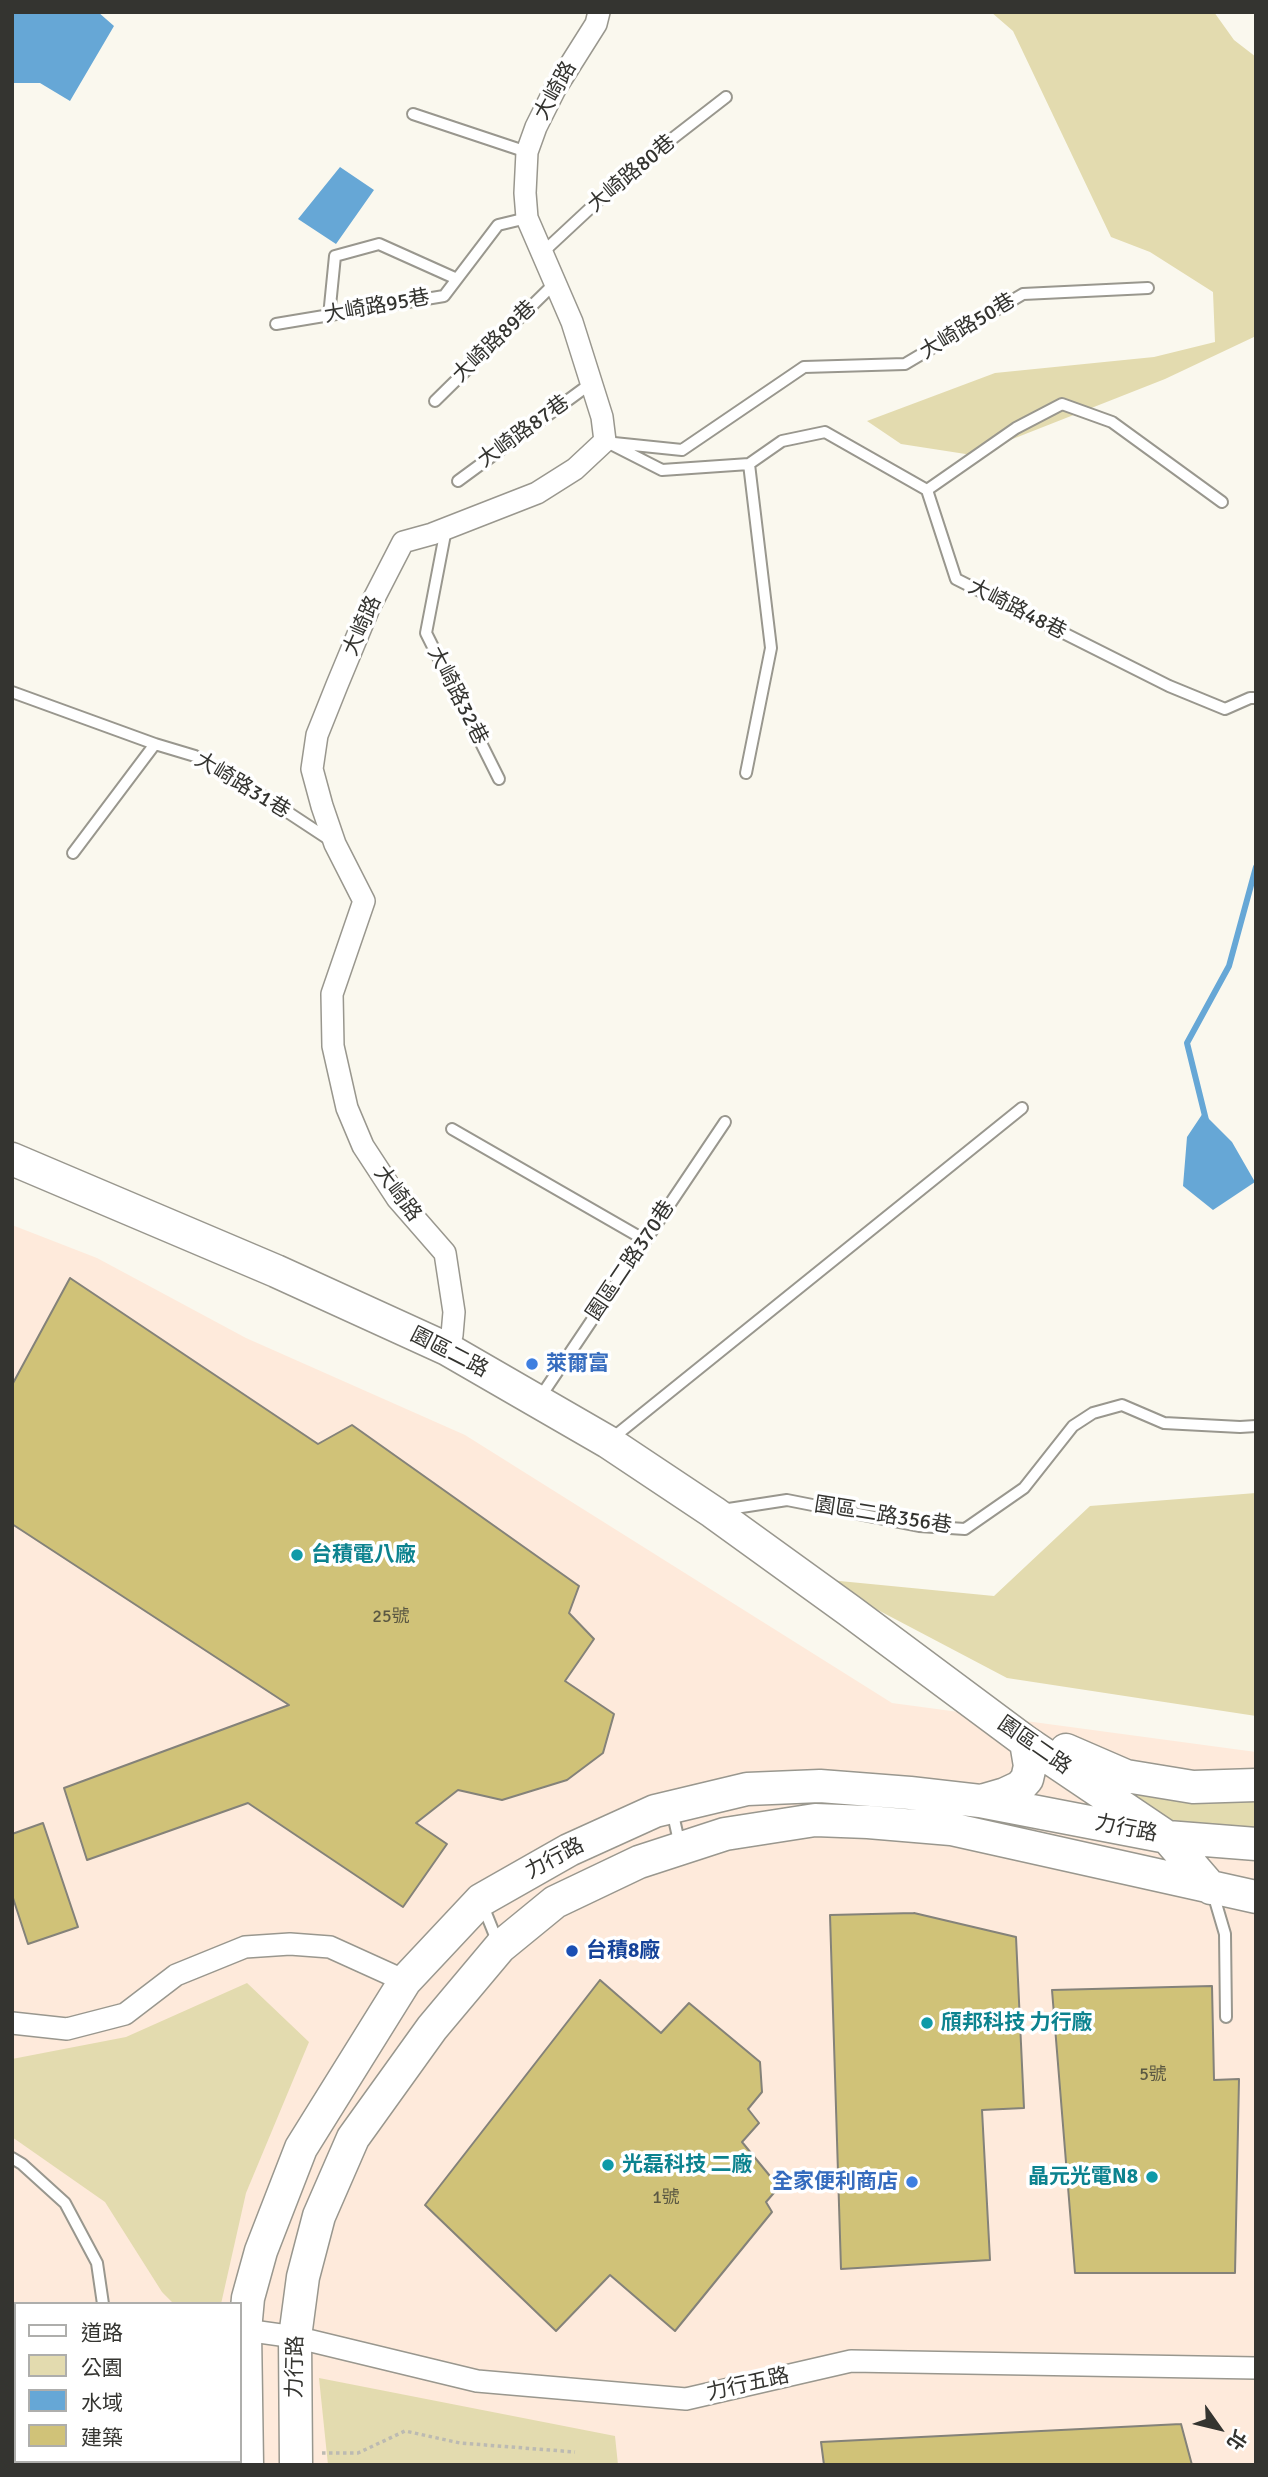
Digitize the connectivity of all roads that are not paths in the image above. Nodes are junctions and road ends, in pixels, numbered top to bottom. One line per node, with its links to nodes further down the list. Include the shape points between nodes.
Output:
1 (598, 12): 4 (street, 大崎路, via 596,24 555,89)
2 (726, 97): 6 (lane, 大崎路80巷, via 628,173)
3 (413, 114): 4 (lane)
4 (527, 152): 5 (street, 大崎路)
5 (527, 218): 6 (street, 大崎路); 7 (lane, 大崎路95巷, via 498,225)
6 (541, 254): 8 (street, 大崎路)
7 (457, 279): 10 (lane, 大崎路95巷, via 444,296); 10 (lane, via 379,244 335,256)
8 (556, 282): 12 (street, 大崎路); 13 (lane, 大崎路89巷)
9 (1148, 288): 14 (lane, 大崎路50巷, via 1023,294 905,364 804,367 682,450)
10 (329, 316): 11 (lane, 大崎路95巷)
11 (276, 324)
12 (590, 384): 14 (street, 大崎路); 16 (lane, 大崎路87巷)
13 (435, 401)
14 (605, 441): 15 (lane, via 662,470); 19 (street, 大崎路, via 548,487)
15 (749, 464): 17 (lane, via 782,441 824,432); 23 (lane, via 771,648)
16 (458, 481)
17 (927, 489): 18 (lane, via 1016,428 1062,404 1112,422); 21 (lane, 大崎路48巷, via 956,579 1169,686 1225,709)
18 (1222, 502)
19 (446, 529): 24 (lane, 大崎路32巷, via 426,633); 25 (street, 大崎路, via 403,542 369,608 317,735 312,769)
20 (12, 692): 22 (lane, 大崎路31巷)
21 (1256, 698)
22 (155, 744): 25 (lane, 大崎路31巷, via 195,756); 26 (lane)
23 (746, 773)
24 (499, 779)
25 (335, 844): 32 (street, 大崎路, via 364,901 332,994 333,1046 347,1108 363,1146 397,1198 445,1253 454,1312)
26 (72, 853)
27 (1022, 1108): 35 (lane)
28 (725, 1122): 31 (lane, 園區二路370巷)
29 (452, 1129): 31 (lane)
30 (12, 1159): 32 (street, 園區二路)
31 (645, 1240): 33 (lane, 園區二路370巷)
32 (447, 1349): 33 (street, 園區二路)
33 (537, 1401): 35 (street, 園區二路)
34 (1256, 1426): 36 (lane, 園區二路356巷, via 1164,1423 1122,1405 1093,1413 1073,1426 1024,1488 965,1529 919,1526 787,1500)
35 (608, 1442): 36 (street, 園區二路)
36 (713, 1512): 37 (street, 園區二路)
37 (850, 1611): 38 (street, 園區二路); 39 (street, 園區二路, via 1017,1726 1087,1760 1126,1776 1193,1787)
38 (1026, 1742): 40 (street, via 1027,1779 1020,1787); 42 (street, 園區二路)
39 (1256, 1785)
40 (980, 1801): 41 (street, 力行路, via 820,1786 747,1789); 42 (street, 力行路)
41 (671, 1807): 44 (lane); 47 (street, 力行路, via 569,1850)
42 (1167, 1837): 43 (street, 力行路); 45 (street, 園區二路)
43 (1256, 1844)
44 (680, 1848): 45 (street, 力行路, via 725,1834 814,1820 868,1822 951,1829); 48 (street, 力行路, via 555,1902)
45 (1211, 1888): 46 (street, 力行路); 50 (lane, via 1226,1934)
46 (1256, 1897)
47 (481, 1900): 48 (lane); 49 (street, 力行路)
48 (500, 1947): 55 (street, 力行路, via 432,2028 353,2138 319,2216 303,2277)
49 (405, 1982): 51 (street, via 330,1947 245,1947 176,1975 125,2014 67,2029); 54 (street, 力行路, via 301,2148 261,2251)
50 (1226, 2017)
51 (12, 2023)
52 (12, 2158): 53 (lane, via 65,2203 97,2263)
53 (103, 2302)
54 (245, 2330): 55 (street, 力行五路); 58 (street, 力行路)
55 (295, 2337): 56 (street, 力行五路, via 477,2381 686,2399 851,2361); 57 (street, 力行路)
56 (1256, 2368)
57 (304, 2459)
58 (247, 2465)

